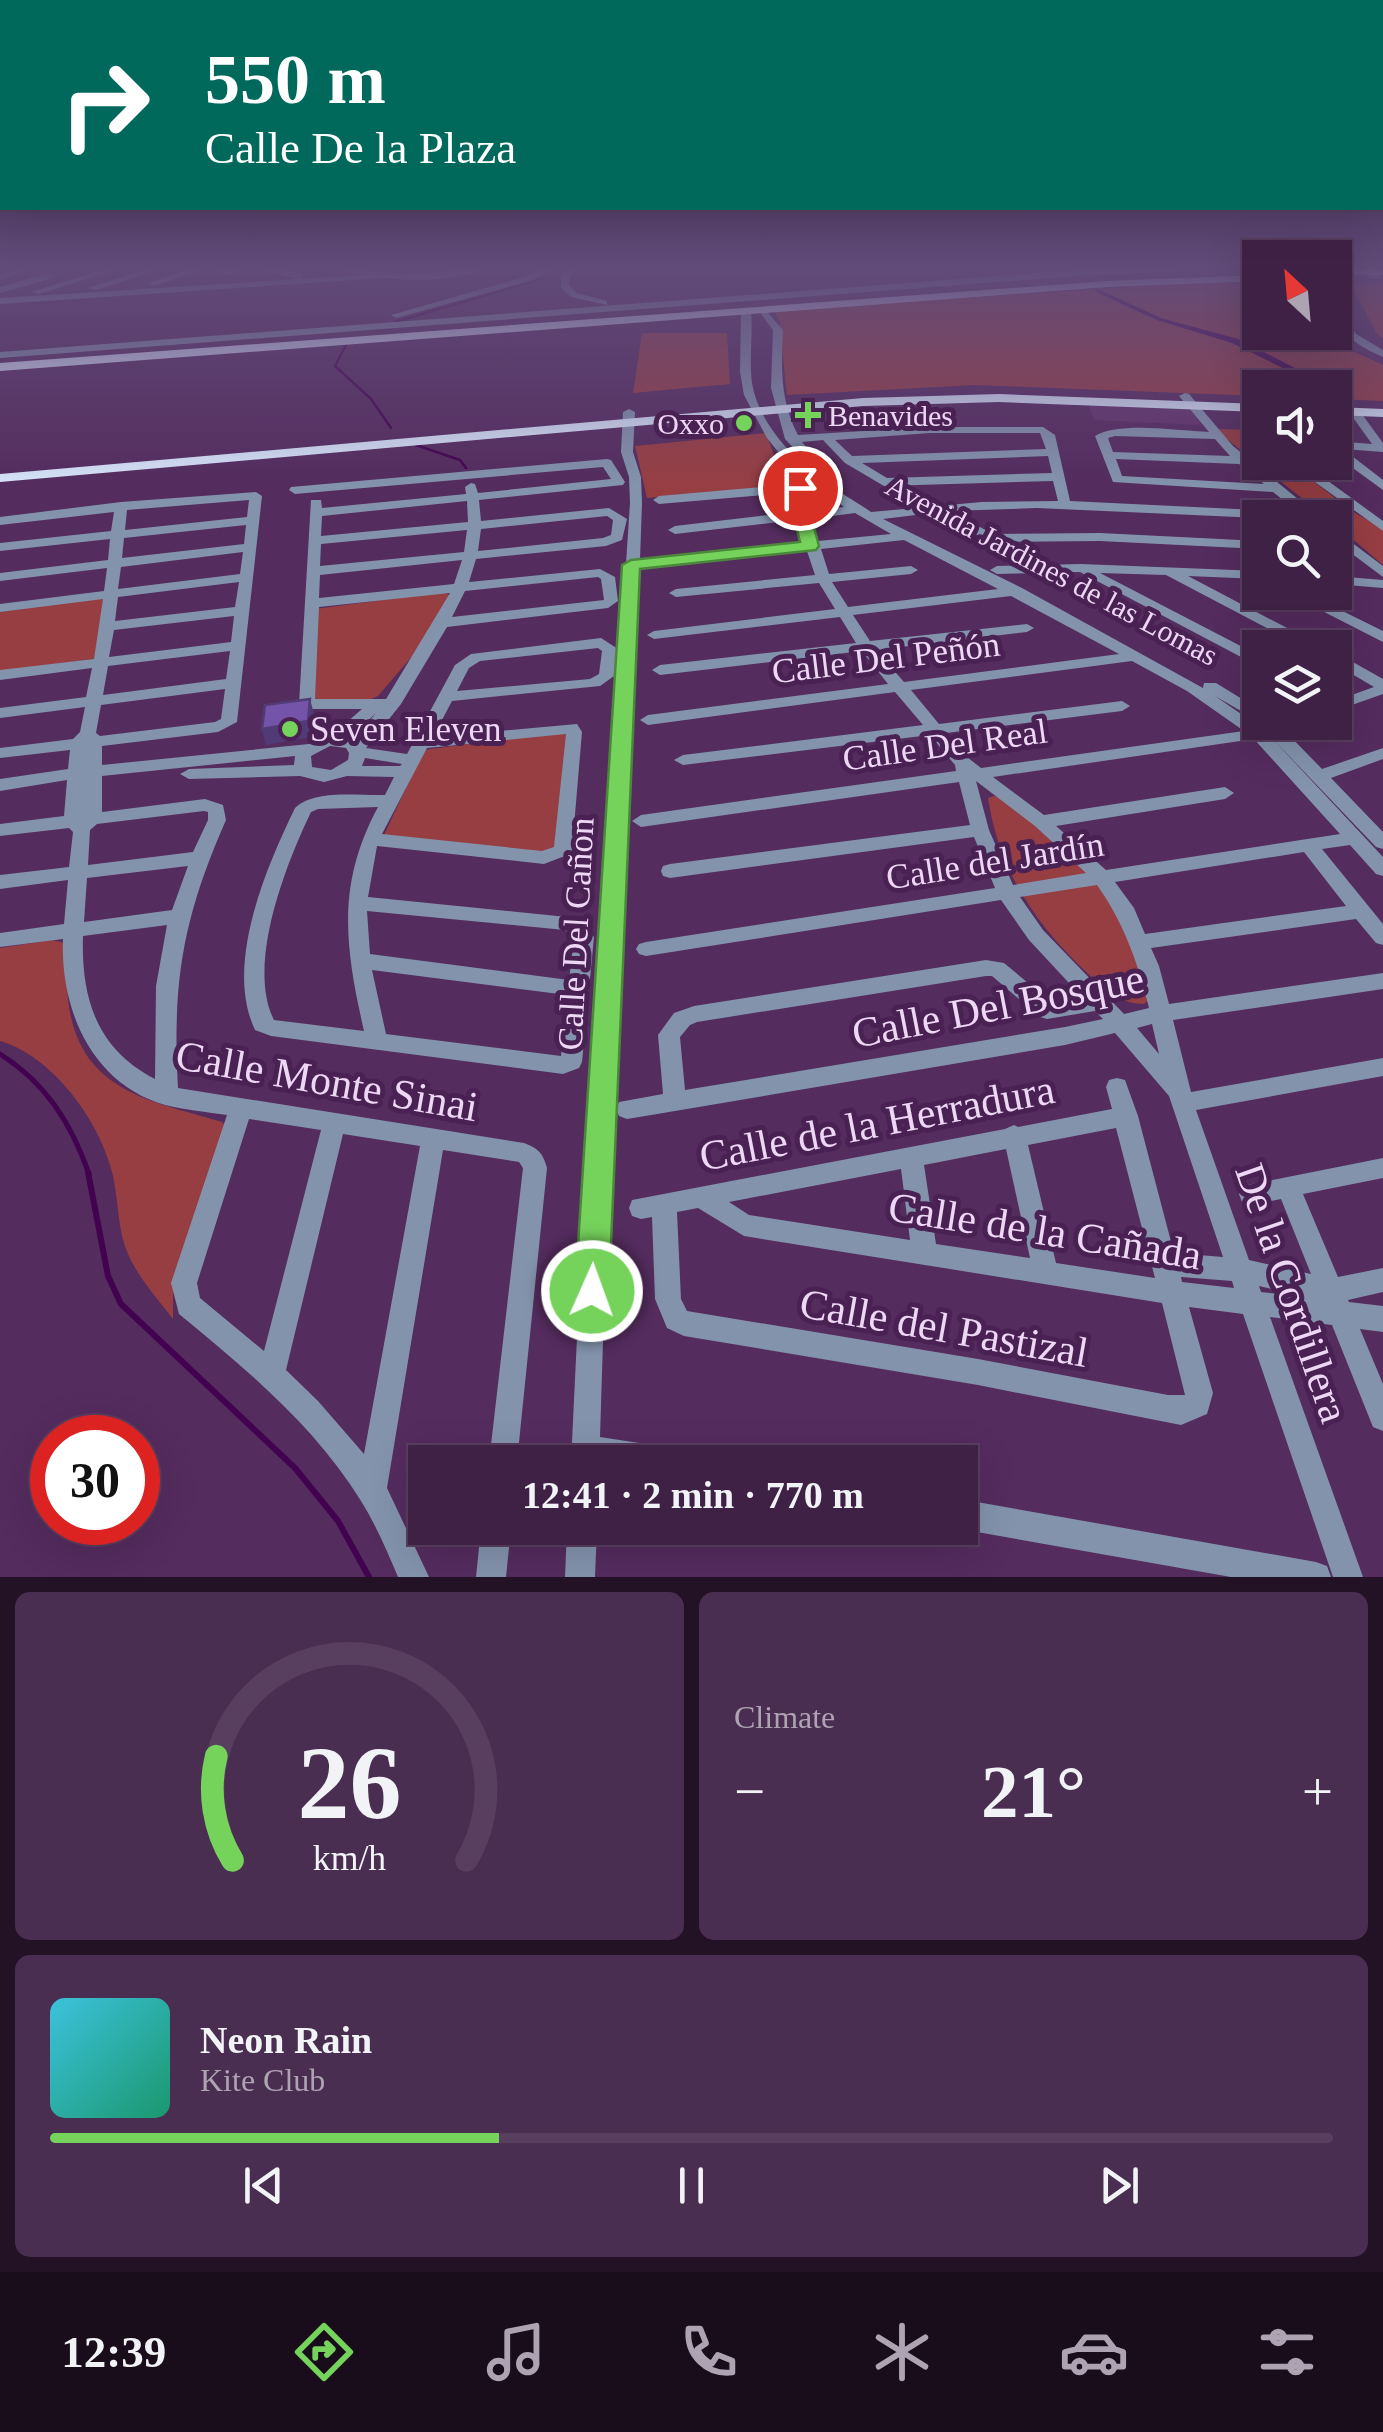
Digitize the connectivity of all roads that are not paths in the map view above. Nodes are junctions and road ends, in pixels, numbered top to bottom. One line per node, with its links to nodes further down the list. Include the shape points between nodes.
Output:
1 (185, 339): 10 (street)
2 (267, 339): 3 (main road)
3 (271, 339): 4 (main road); 13 (main road)
4 (279, 339)
5 (343, 339): 13 (main road)
6 (747, 339): 20 (street, Avenida Jardines de las Lomas, via 742,376)
7 (775, 339): 18 (street, Avenida Jardines de las Lomas)
8 (1356, 339): 11 (street)
9 (1352, 343): 14 (street)
10 (70, 347): 12 (street); 13 (main road)
11 (1383, 354)
12 (0, 358): 13 (main road)
13 (52, 359)
14 (1383, 361)
15 (1188, 400): 16 (main road); 18 (main road); 21 (main road); 26 (street)
16 (1242, 400)
17 (1352, 403): 19 (main road)
18 (779, 404): 20 (main road); 28 (street, Avenida Jardines de las Lomas)
19 (1383, 404)
20 (753, 406): 25 (main road); 45 (street, Avenida Jardines de las Lomas)
21 (1242, 406)
22 (1352, 412): 23 (main road)
23 (1355, 412): 24 (main road); 30 (street)
24 (1383, 413)
25 (630, 417): 36 (main road); 39 (main road); 72 (street, Calle Del Cañon, via 627,452 636,484)
26 (1216, 436): 32 (street, via 1108,432 1101,436); 34 (street)
27 (826, 437): 28 (street); 31 (street, via 1039,429 1049,435); 33 (street)
28 (792, 439): 45 (street, Avenida Jardines de las Lomas)
29 (1352, 447): 30 (street)
30 (1382, 448)
31 (1051, 452): 33 (street); 38 (street)
32 (1108, 455): 34 (street); 43 (street, via 1112,474 1123,480)
33 (849, 460): 38 (street, via 890,483)
34 (1241, 460): 43 (street)
35 (1352, 461): 41 (street)
36 (0, 468)
37 (468, 474): 42 (street); 46 (street); 46 (street, via 607,463 619,482)
38 (1056, 476): 49 (street)
39 (0, 478)
40 (1318, 480): 58 (street)
41 (1383, 486)
42 (317, 488): 44 (street); 53 (street)
43 (1274, 488): 48 (street)
44 (295, 490)
45 (803, 490): 47 (street); 52 (street, Avenida Jardines de las Lomas); 52 (street); 52 (street, Avenida Jardines de las Lomas, via 838,484); 59 (street); 64 (street)
46 (474, 498): 53 (street); 57 (street)
47 (659, 500)
48 (1290, 500)
49 (1065, 505): 51 (street); 54 (street)
50 (121, 506): 55 (street, via 251,494); 56 (street); 60 (street, Calle Monte Sinai)
51 (934, 508): 52 (street); 63 (street, via 992,538)
52 (874, 512): 61 (street, Avenida Jardines de las Lomas); 76 (street, Avenida Jardines de las Lomas)
53 (316, 513): 62 (street)
54 (1242, 514)
55 (252, 520): 60 (street); 65 (street)
56 (0, 521)
57 (474, 526): 62 (street); 70 (street); 70 (street, via 620,516 614,540)
58 (1383, 527)
59 (675, 530)
60 (119, 533): 66 (street); 71 (street, Calle Monte Sinai)
61 (908, 536): 64 (street); 87 (street, Avenida Jardines de las Lomas)
62 (315, 541): 74 (street)
63 (1242, 544)
64 (810, 546): 72 (street); 82 (street)
65 (249, 547): 71 (street); 81 (street)
66 (0, 548)
67 (1352, 548): 69 (street)
68 (1352, 550): 69 (street)
69 (1355, 550): 78 (street)
70 (470, 556): 74 (street); 85 (street)
71 (116, 561): 80 (street); 88 (street, Calle Monte Sinai)
72 (631, 565): 202 (street, Calle Del Cañon)
73 (1081, 568): 76 (street); 77 (street); 103 (street)
74 (313, 570): 90 (street)
75 (910, 570): 82 (street)
76 (997, 570): 86 (street, Avenida Jardines de las Lomas)
77 (1166, 570): 79 (street); 98 (street)
78 (1383, 573)
79 (1242, 575)
80 (0, 577)
81 (246, 577): 88 (street); 93 (street)
82 (824, 580): 89 (street); 94 (street)
83 (1352, 581): 84 (street)
84 (1383, 584)
85 (460, 588): 90 (street); 95 (street); 95 (street, via 605,574 611,602)
86 (1032, 588): 87 (street); 117 (street, Avenida Jardines de las Lomas)
87 (1013, 591): 94 (street); 104 (street, Avenida Jardines de las Lomas)
88 (112, 592): 91 (street); 96 (street, Calle Monte Sinai)
89 (676, 593)
90 (311, 603): 115 (street, via 307,704)
91 (0, 608)
92 (1328, 610): 100 (street)
93 (243, 611): 96 (street); 101 (street)
94 (841, 612): 99 (street); 102 (street)
95 (444, 622): 115 (street)
96 (107, 626): 105 (street, Calle Monte Sinai)
97 (1027, 628): 102 (street)
98 (1283, 630)
99 (654, 636)
100 (1383, 637)
101 (240, 645): 105 (street); 109 (street)
102 (866, 647): 107 (street); 110 (street)
103 (1242, 653)
104 (1131, 657): 110 (street, Calle Del Peñón); 119 (street, Avenida Jardines de las Lomas)
105 (100, 661): 108 (street); 113 (street, Calle Monte Sinai)
106 (1352, 668): 111 (street)
107 (660, 670)
108 (0, 675)
109 (235, 683): 113 (street); 123 (street, via 230,720 221,727)
110 (900, 686): 120 (street, Calle Del Peñón); 121 (street)
111 (1383, 688): 114 (street)
112 (446, 697): 112 (street, via 468,660 606,644 610,649 601,680); 127 (street)
113 (93, 700): 118 (street); 123 (street, Calle Monte Sinai)
114 (1352, 700)
115 (384, 704): 124 (street); 129 (street)
116 (1122, 706): 121 (street)
117 (1242, 712)
118 (0, 713)
119 (1242, 714)
120 (648, 720)
121 (933, 727): 132 (street); 135 (street)
122 (1242, 730): 135 (street, Calle Del Real)
123 (87, 739): 130 (street); 138 (street, Calle Monte Sinai)
124 (336, 740): 128 (street); 129 (street)
125 (1280, 740): 148 (street, Avenida Jardines de las Lomas)
126 (1282, 740): 137 (street, Avenida Jardines de las Lomas)
127 (421, 743): 133 (street); 149 (street, via 571,728 563,850 544,858)
128 (308, 749): 134 (street); 138 (street)
129 (357, 750): 133 (street); 136 (street)
130 (0, 753)
131 (1383, 753): 137 (street)
132 (683, 760)
133 (409, 766): 136 (street); 142 (street)
134 (302, 770): 136 (street, via 322,776); 138 (street)
135 (968, 770): 143 (street, Calle Del Real); 144 (street, De la Cordillera); 147 (street, De la Cordillera)
136 (346, 771)
137 (1322, 776): 148 (street, Avenida Jardines de las Lomas)
138 (85, 778): 139 (street); 141 (street); 145 (street, Calle Monte Sinai)
139 (0, 785)
140 (1225, 793): 144 (street)
141 (0, 796)
142 (390, 801): 149 (street); 172 (street, via 304,808 270,886 260,933 263,1024)
143 (641, 822)
144 (1041, 822): 155 (street, De la Cordillera)
145 (83, 823): 146 (street); 151 (street, via 205,805 217,809 217,820); 153 (street, Calle Monte Sinai)
146 (0, 830)
147 (980, 830): 154 (street); 157 (street, De la Cordillera)
148 (1373, 834): 150 (street, Calle del Jardín); 152 (street, Avenida Jardines de las Lomas)
149 (370, 839): 158 (street)
150 (1308, 846): 155 (street, Calle del Jardín); 159 (street)
151 (198, 858): 153 (street); 160 (street)
152 (1383, 869)
153 (78, 871): 156 (street); 161 (street, Calle Monte Sinai)
154 (670, 871)
155 (1100, 876): 157 (street, Calle del Jardín); 164 (street, De la Cordillera)
156 (0, 882)
157 (1006, 892): 165 (street, Calle del Jardín); 169 (street, De la Cordillera)
158 (356, 903): 166 (street); 168 (street, via 570,924 584,937)
159 (1360, 911): 162 (street); 164 (street)
160 (176, 918): 161 (street); 175 (street, via 164,996)
161 (75, 928): 163 (street); 175 (street, Calle Monte Sinai, via 76,993 85,1029 123,1074)
162 (1383, 938)
163 (0, 940)
164 (1141, 942): 170 (street, De la Cordillera)
165 (646, 949)
166 (362, 961): 168 (street); 172 (street)
167 (1383, 981): 170 (street, Calle Del Bosque)
168 (580, 989): 172 (street, via 571,1062 563,1065)
169 (1100, 1002): 171 (street, De la Cordillera); 177 (street, via 1047,1011 997,968 986,968 694,1014 669,1035)
170 (1163, 1013): 171 (street, Calle Del Bosque); 176 (street, De la Cordillera)
171 (1120, 1023): 176 (street, De la Cordillera); 177 (street, Calle Del Bosque)
172 (376, 1041)
173 (1383, 1066): 176 (street)
174 (1118, 1086): 180 (street)
175 (167, 1096): 179 (street, Calle Monte Sinai)
176 (1181, 1098): 191 (street, De la Cordillera)
177 (675, 1102): 178 (street, Calle Del Bosque)
178 (627, 1108)
179 (240, 1110): 181 (street, Calle Monte Sinai); 199 (street, via 184,1296)
180 (1128, 1116): 182 (street, Calle de la Herradura); 190 (street)
181 (334, 1123): 183 (street, Calle Monte Sinai); 199 (street)
182 (1014, 1136): 184 (street, Calle de la Herradura); 192 (street)
183 (433, 1138): 201 (street, Calle Monte Sinai, via 524,1153 534,1164); 203 (street)
184 (910, 1157): 188 (street, Calle de la Herradura); 189 (street)
185 (1383, 1168): 186 (street)
186 (1288, 1187): 187 (street); 195 (street)
187 (1251, 1194)
188 (703, 1198): 189 (street, Calle de la Cañada, via 744,1224); 197 (street, Calle de la Herradura, via 652,1206)
189 (925, 1254): 192 (street, Calle de la Cañada)
190 (1166, 1264): 191 (street); 194 (street)
191 (1243, 1270): 195 (street); 196 (street, De la Cordillera)
192 (1046, 1273): 194 (street, Calle de la Cañada)
193 (1383, 1280): 195 (street)
194 (1173, 1293): 196 (street, Calle de la Cañada); 197 (street, Calle del Pastizal, via 1198,1394 1197,1404 1180,1411)
195 (1335, 1302): 196 (street, Calle de la Cañada); 198 (street, Calle de la Cañada); 200 (street)
196 (1254, 1303): 211 (street, De la Cordillera)
197 (676, 1319)
198 (1383, 1319)
199 (272, 1373): 203 (street)
200 (1383, 1417)
201 (505, 1445)
202 (586, 1445)
203 (372, 1489): 207 (street)
204 (978, 1517): 210 (street)
205 (494, 1545): 208 (street)
206 (581, 1545): 209 (street)
207 (414, 1577)
208 (490, 1577)
209 (580, 1577)
210 (1316, 1577)
211 (1348, 1577)

